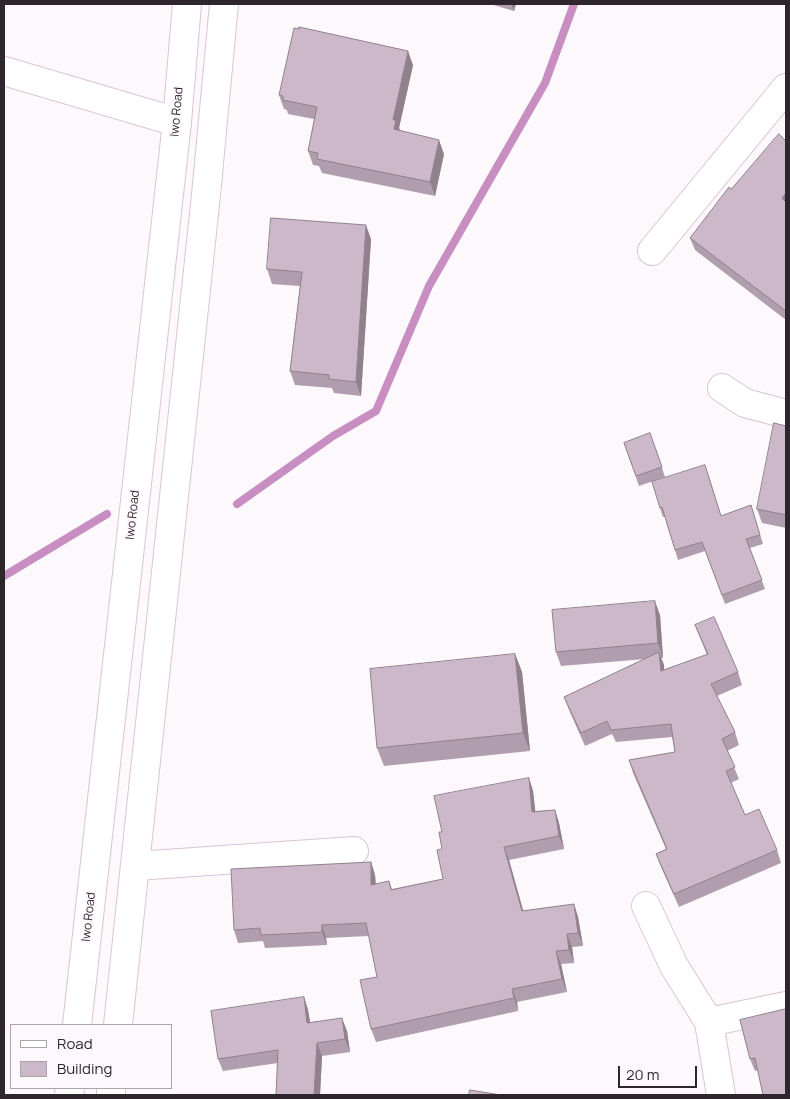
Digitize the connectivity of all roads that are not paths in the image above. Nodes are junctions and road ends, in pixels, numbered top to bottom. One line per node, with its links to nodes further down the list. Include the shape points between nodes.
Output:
1 (187, 4): 5 (main road, Iwo Road)
2 (224, 4): 10 (main road)
3 (4, 71): 5 (main road)
4 (786, 88): 6 (main road)
5 (177, 122): 14 (main road, Iwo Road)
6 (652, 251)
7 (722, 388): 8 (main road, via 745,403)
8 (786, 414)
9 (354, 851): 10 (main road)
10 (136, 866): 15 (main road)
11 (646, 906): 13 (main road, via 674,966)
12 (786, 1006): 13 (main road)
13 (709, 1022): 16 (main road)
14 (77, 1024)
15 (118, 1024)
16 (721, 1095)

